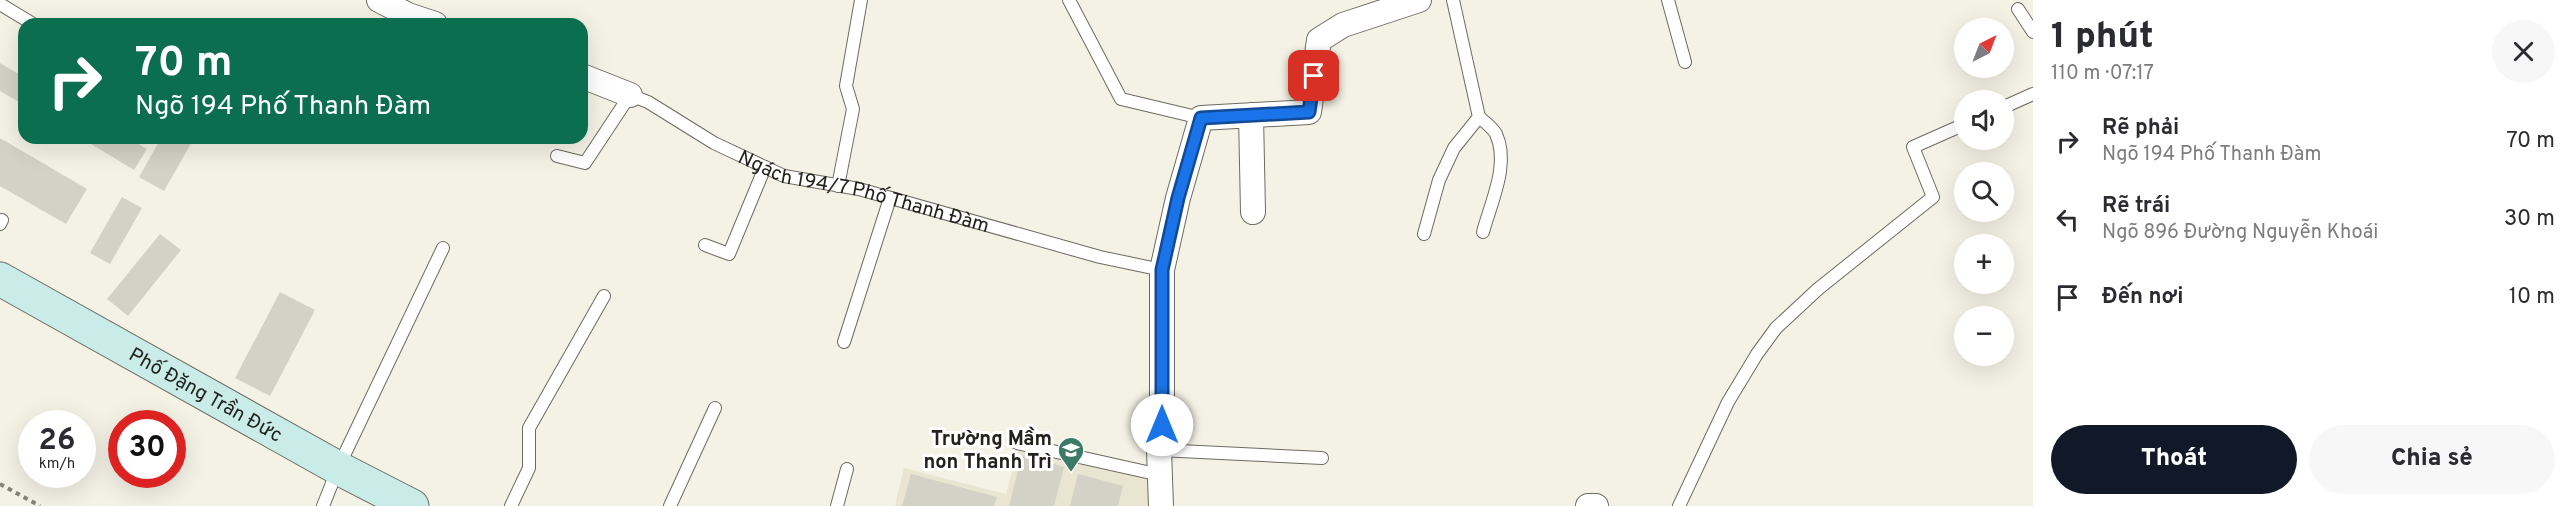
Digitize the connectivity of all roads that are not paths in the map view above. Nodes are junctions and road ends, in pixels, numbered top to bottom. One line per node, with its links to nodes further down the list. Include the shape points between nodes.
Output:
1 (380, 0): 11 (street)
2 (861, 0): 24 (lane, via 846,86 853,109)
3 (1070, 0): 20 (lane, via 1121,99)
4 (1419, 0): 8 (street)
5 (1453, 0): 19 (lane)
6 (1668, 0): 13 (lane)
7 (0, 4): 10 (lane)
8 (1386, 5): 18 (street, via 1319,40 1309,112)
9 (2018, 9): 12 (lane)
10 (23, 18)
11 (417, 18)
12 (2033, 32)
13 (1685, 62)
14 (588, 78): 16 (street, Ngách 194/7 Phố Thanh Đàm)
15 (2033, 94): 17 (lane)
16 (630, 95): 22 (lane, via 585,163); 23 (lane, Ngách 194/7 Phố Thanh Đàm)
17 (2014, 103)
18 (1251, 115): 20 (street); 26 (street)
19 (1479, 117): 27 (lane, via 1495,132 1502,152); 28 (lane, via 1454,148 1439,180)
20 (1201, 118): 31 (street)
21 (1954, 129): 50 (lane, via 1913,147 1933,197 1818,289 1776,328 1728,402)
22 (557, 156)
23 (765, 167): 24 (lane, Ngách 194/7 Phố Thanh Đàm, via 784,176); 29 (lane, via 729,254)
24 (838, 186): 25 (lane, Ngách 194/7 Phố Thanh Đàm)
25 (890, 198): 31 (lane, Ngách 194/7 Phố Thanh Đàm); 34 (lane)
26 (1253, 212)
27 (1483, 232)
28 (1424, 234)
29 (705, 246)
30 (443, 248): 39 (lane)
31 (1162, 270): 37 (street)
32 (0, 279): 39 (street, Phố Đặng Trần Đức)
33 (604, 296): 44 (lane, via 529,428 529,468)
34 (844, 342)
35 (715, 408): 45 (lane)
36 (1017, 443): 41 (lane)
37 (1159, 450): 38 (lane); 41 (street)
38 (1322, 458)
39 (338, 468): 42 (lane); 43 (street, Phố Đặng Trần Đức)
40 (847, 469): 46 (lane)
41 (1160, 475): 47 (street)
42 (324, 506)
43 (412, 506)
44 (511, 506)
45 (670, 506)
46 (837, 506)
47 (1161, 506)
48 (1588, 506): 49 (street)
49 (1596, 506)
50 (1678, 506)

